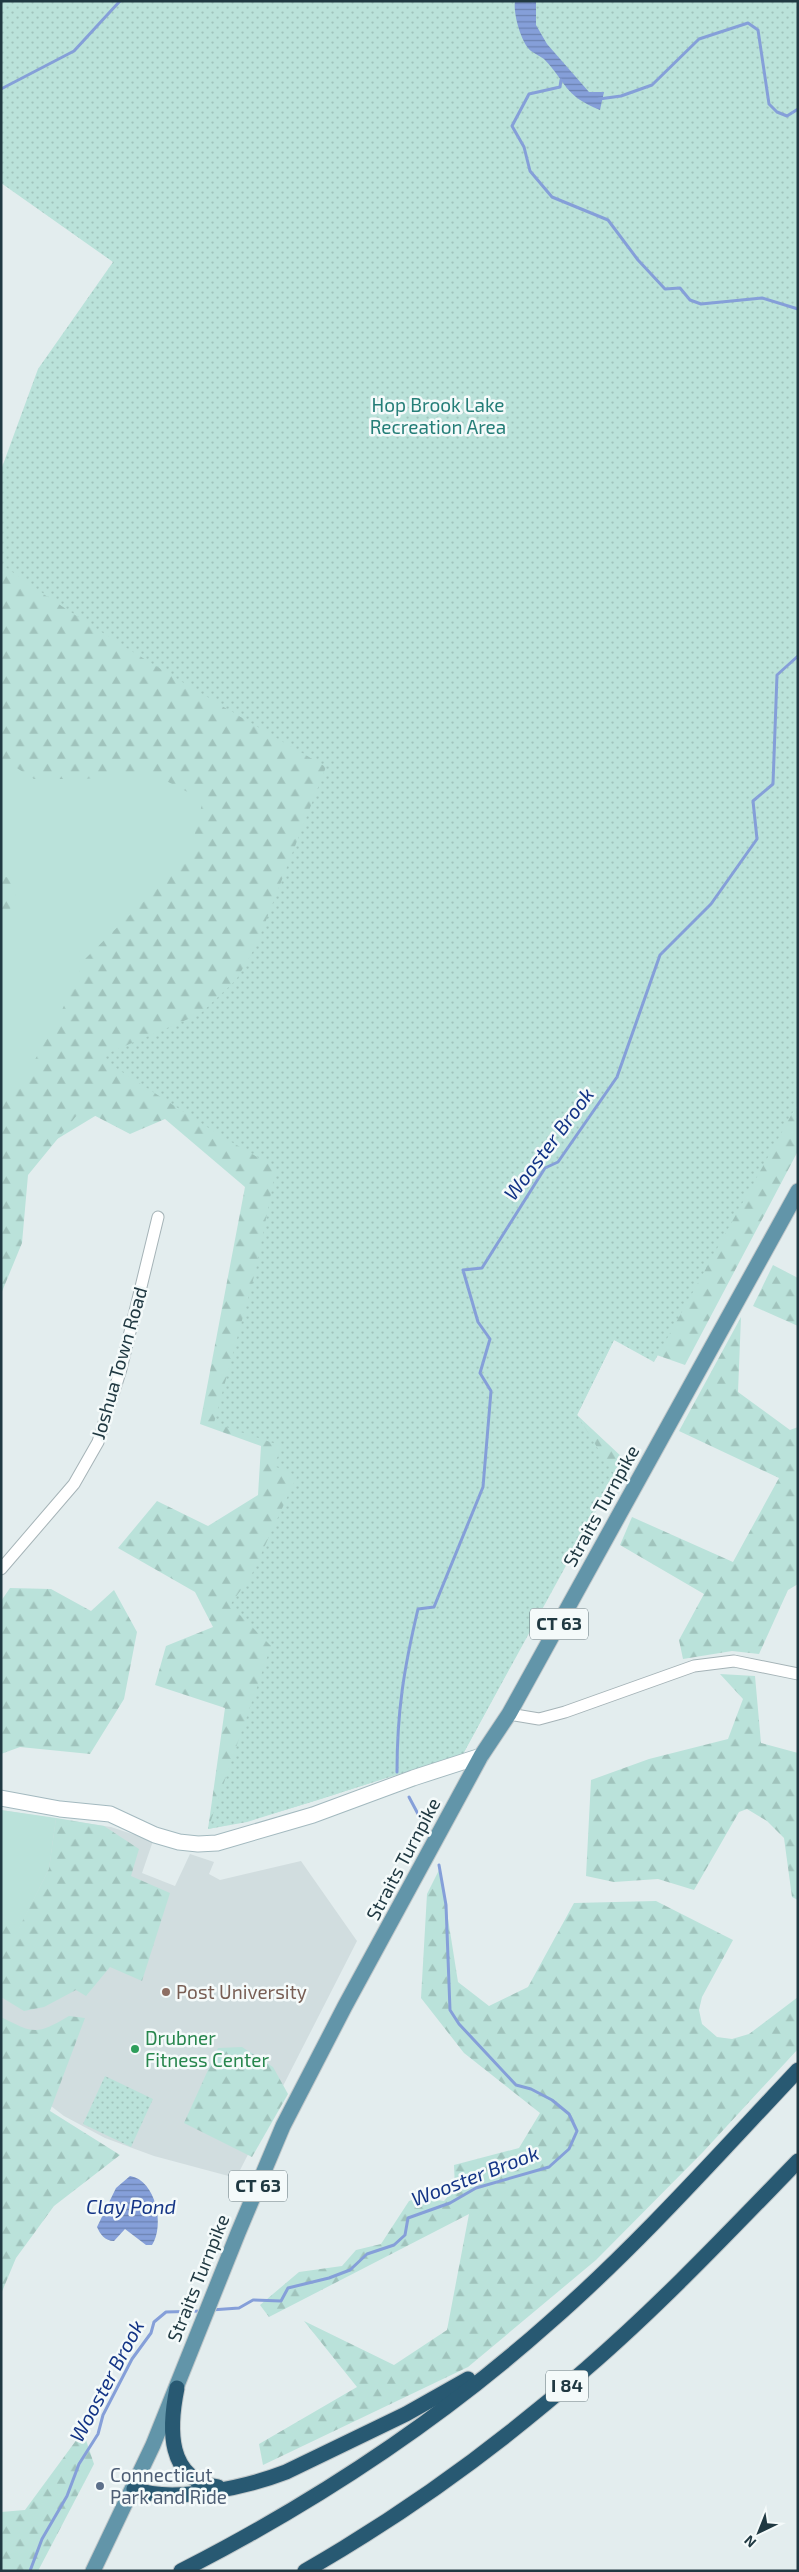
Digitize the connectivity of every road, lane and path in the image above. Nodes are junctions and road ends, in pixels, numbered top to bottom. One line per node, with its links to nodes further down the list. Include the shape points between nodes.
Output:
1 (798, 1191): 5 (main road, Straits Turnpike / CT 63)
2 (158, 1217): 3 (street, Joshua Town Road, via 121,1369 98,1442 74,1484)
3 (1, 1569)
4 (798, 1674): 5 (street, via 734,1661 694,1666 539,1719)
5 (510, 1714): 6 (main road, Straits Turnpike / CT 63)
6 (481, 1756): 7 (street, via 313,1815 227,1841 192,1844 164,1838 106,1813); 11 (main road, Straits Turnpike / CT 63, via 302,2088 280,2134)
7 (1, 1798)
8 (798, 2070): 10 (highway, via 649,2228)
9 (798, 2161): 13 (highway, I 84, via 602,2355 515,2428)
10 (550, 2323): 12 (highway, via 431,2401 286,2472); 16 (highway, via 442,2410 368,2463 251,2534)
11 (177, 2388): 12 (highway, via 173,2433 182,2467 189,2476 207,2485); 14 (main road, Straits Turnpike / CT 63)
12 (247, 2485): 14 (highway, via 202,2492 153,2494)
13 (439, 2485): 17 (highway, I 84); 18 (highway)
14 (134, 2489): 15 (main road, Straits Turnpike / CT 63)
15 (93, 2571)
16 (181, 2571)
17 (305, 2571)
18 (322, 2571)

